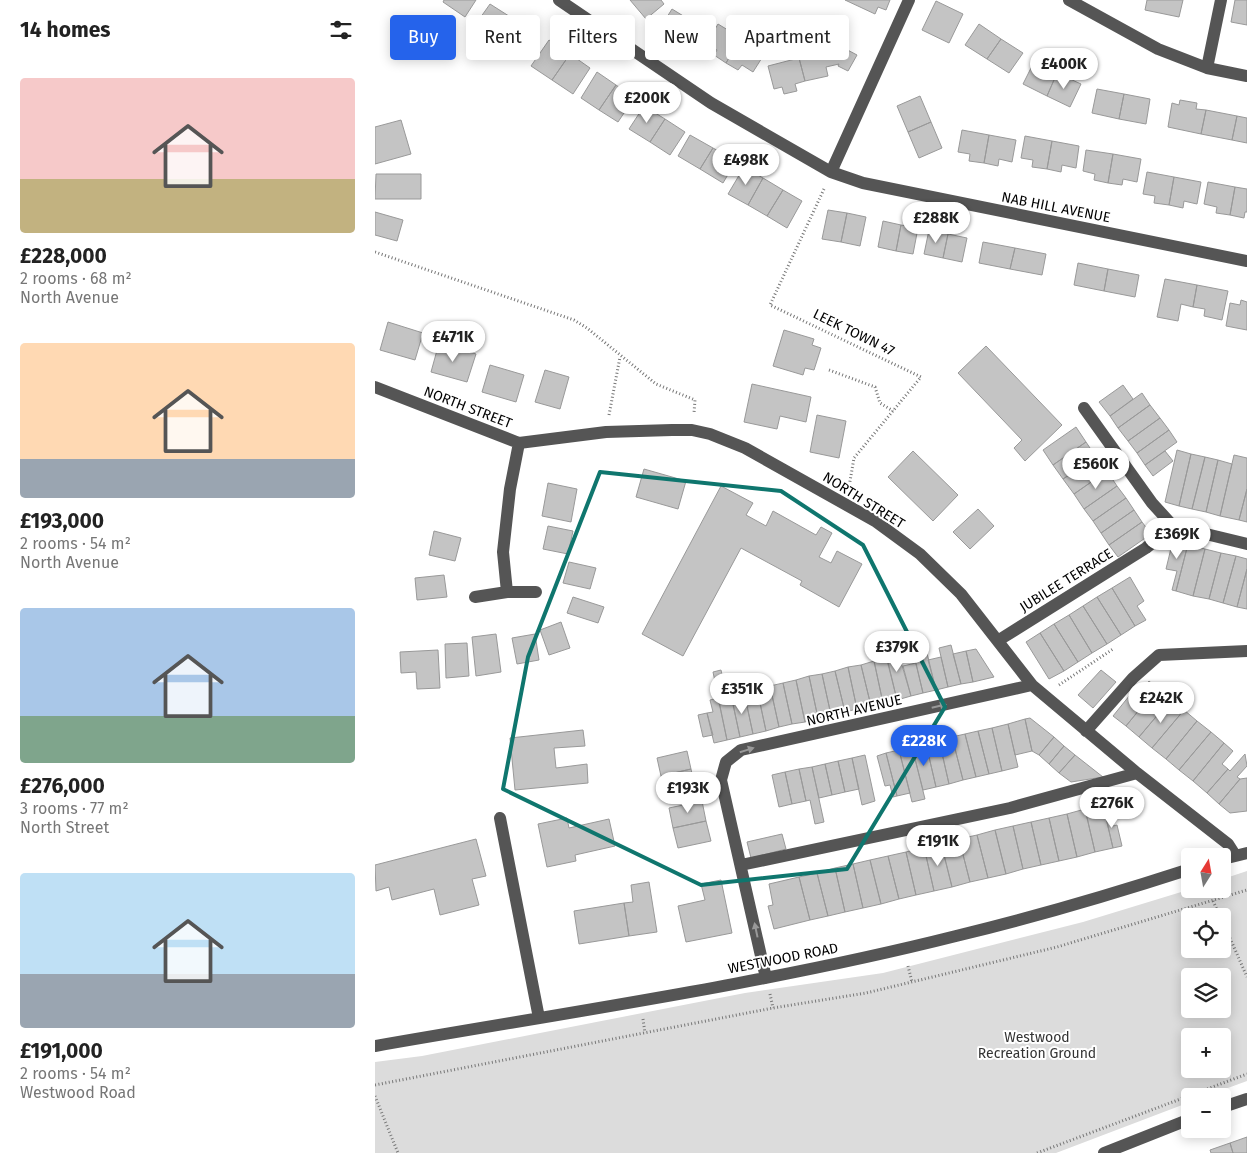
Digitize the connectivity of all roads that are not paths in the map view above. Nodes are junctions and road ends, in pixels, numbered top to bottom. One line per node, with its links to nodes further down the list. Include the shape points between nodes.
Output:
1 (559, 0): 7 (street, NAB HILL AVENUE, via 711,103)
2 (909, 0): 7 (street)
3 (1069, 0): 5 (street, via 1158,49)
4 (1221, 0): 5 (street)
5 (1207, 68): 6 (street)
6 (1247, 76)
7 (831, 172): 8 (street, NAB HILL AVENUE, via 863,183)
8 (1247, 261)
9 (375, 387): 11 (street, NORTH STREET)
10 (1084, 408): 12 (street, via 1152,503)
11 (519, 443): 14 (street, via 503,552); 17 (street, NORTH STREET, via 606,432 692,430 745,448 875,521 920,554 961,594)
12 (1173, 526): 13 (street); 17 (street, JUBILEE TERRACE, via 1146,548)
13 (1247, 544)
14 (507, 592): 15 (street); 16 (street)
15 (536, 592)
16 (475, 597)
17 (999, 640): 19 (street, NORTH STREET)
18 (1247, 651): 20 (street, via 1159,655 1133,678)
19 (1032, 685): 20 (street, NORTH STREET); 24 (street, NORTH AVENUE, one-way to 19, via 721,780 727,762 741,750)
20 (1086, 731): 21 (street, NORTH STREET)
21 (1137, 773): 23 (street, NORTH STREET, via 1228,844); 24 (street, via 1011,808)
22 (501, 818): 27 (street)
23 (1235, 856)
24 (741, 865): 26 (street, NORTH AVENUE, one-way to 24)
25 (1181, 873): 26 (street, WESTWOOD ROAD, via 956,936)
26 (766, 978): 27 (street, WESTWOOD ROAD)
27 (539, 1018): 28 (street, WESTWOOD ROAD)
28 (375, 1046)
29 (1247, 1098): 30 (street)
30 (1231, 1104)
31 (1181, 1123): 32 (street)
32 (1104, 1153)

